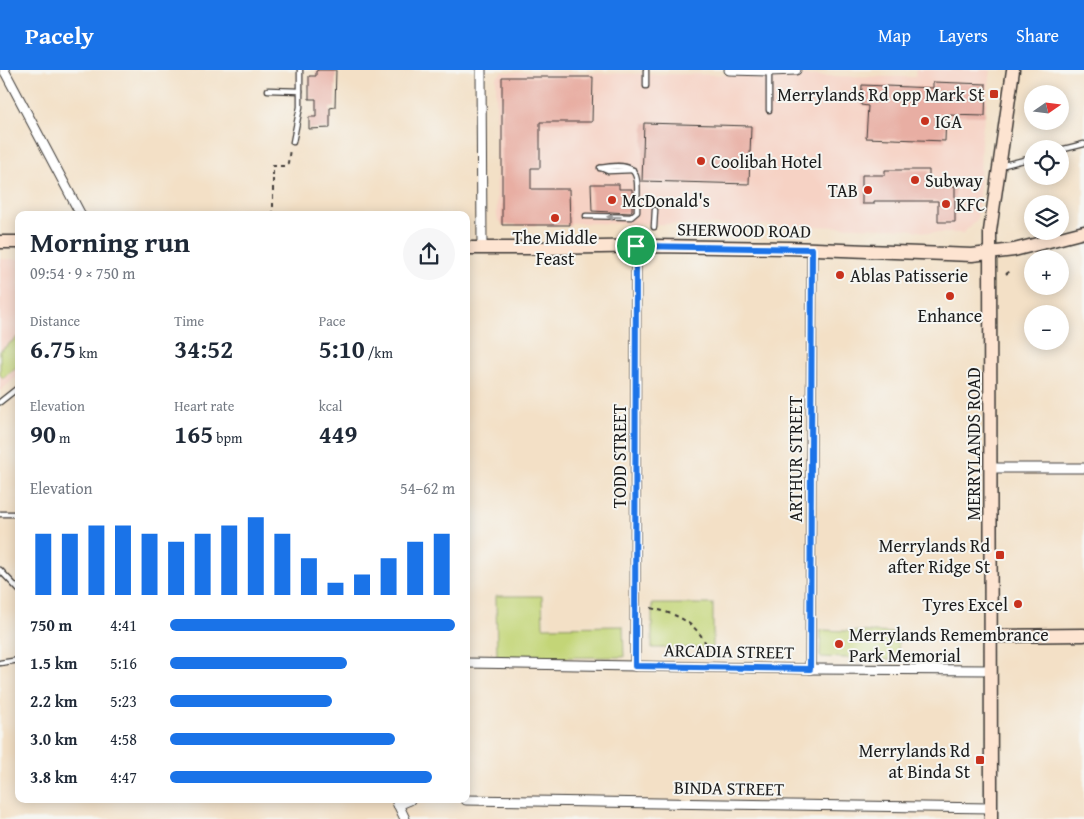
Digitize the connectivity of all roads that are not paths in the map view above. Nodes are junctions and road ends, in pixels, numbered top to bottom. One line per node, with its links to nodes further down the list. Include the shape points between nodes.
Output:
1 (4, 70): 20 (street)
2 (300, 70): 11 (lane)
3 (481, 70): 28 (street)
4 (646, 70): 9 (lane)
5 (729, 70): 8 (street)
6 (796, 70): 8 (street)
7 (1013, 70): 17 (main road, MERRYLANDS ROAD)
8 (769, 71): 12 (lane)
9 (646, 86)
10 (268, 90): 11 (lane)
11 (300, 92): 13 (lane)
12 (769, 110)
13 (293, 142)
14 (1084, 144): 15 (lane)
15 (1069, 148)
16 (1024, 160): 17 (lane)
17 (999, 166): 30 (main road, MERRYLANDS ROAD)
18 (600, 168): 21 (lane, one-way to 21, via 626,166 633,170 637,212 631,217)
19 (655, 210): 22 (lane)
20 (79, 211)
21 (586, 216)
22 (654, 227)
23 (1084, 232): 30 (main road, SHERWOOD ROAD)
24 (0, 242): 25 (main road)
25 (15, 242)
26 (636, 246): 28 (main road, SHERWOOD ROAD); 29 (main road, SHERWOOD ROAD); 44 (street, TODD STREET)
27 (470, 248): 28 (main road, SHERWOOD ROAD)
28 (482, 248)
29 (812, 249): 30 (main road, SHERWOOD ROAD); 45 (street, ARTHUR STREET)
30 (990, 253): 33 (main road, MERRYLANDS ROAD)
31 (15, 390): 32 (lane)
32 (0, 402)
33 (990, 468): 34 (street); 40 (main road, MERRYLANDS ROAD)
34 (1084, 468)
35 (0, 514): 36 (lane)
36 (15, 514)
37 (0, 570): 38 (lane)
38 (15, 586)
39 (1084, 635): 40 (main road)
40 (991, 636): 46 (main road, MERRYLANDS ROAD)
41 (15, 661): 42 (lane)
42 (0, 663)
43 (470, 663): 44 (street, ARCADIA STREET)
44 (635, 666): 45 (street, ARCADIA STREET)
45 (810, 669): 46 (street, ARCADIA STREET)
46 (991, 670): 49 (main road, MERRYLANDS ROAD)
47 (470, 800): 49 (street, BINDA STREET)
48 (397, 803): 50 (street)
49 (991, 814)
50 (405, 819)

